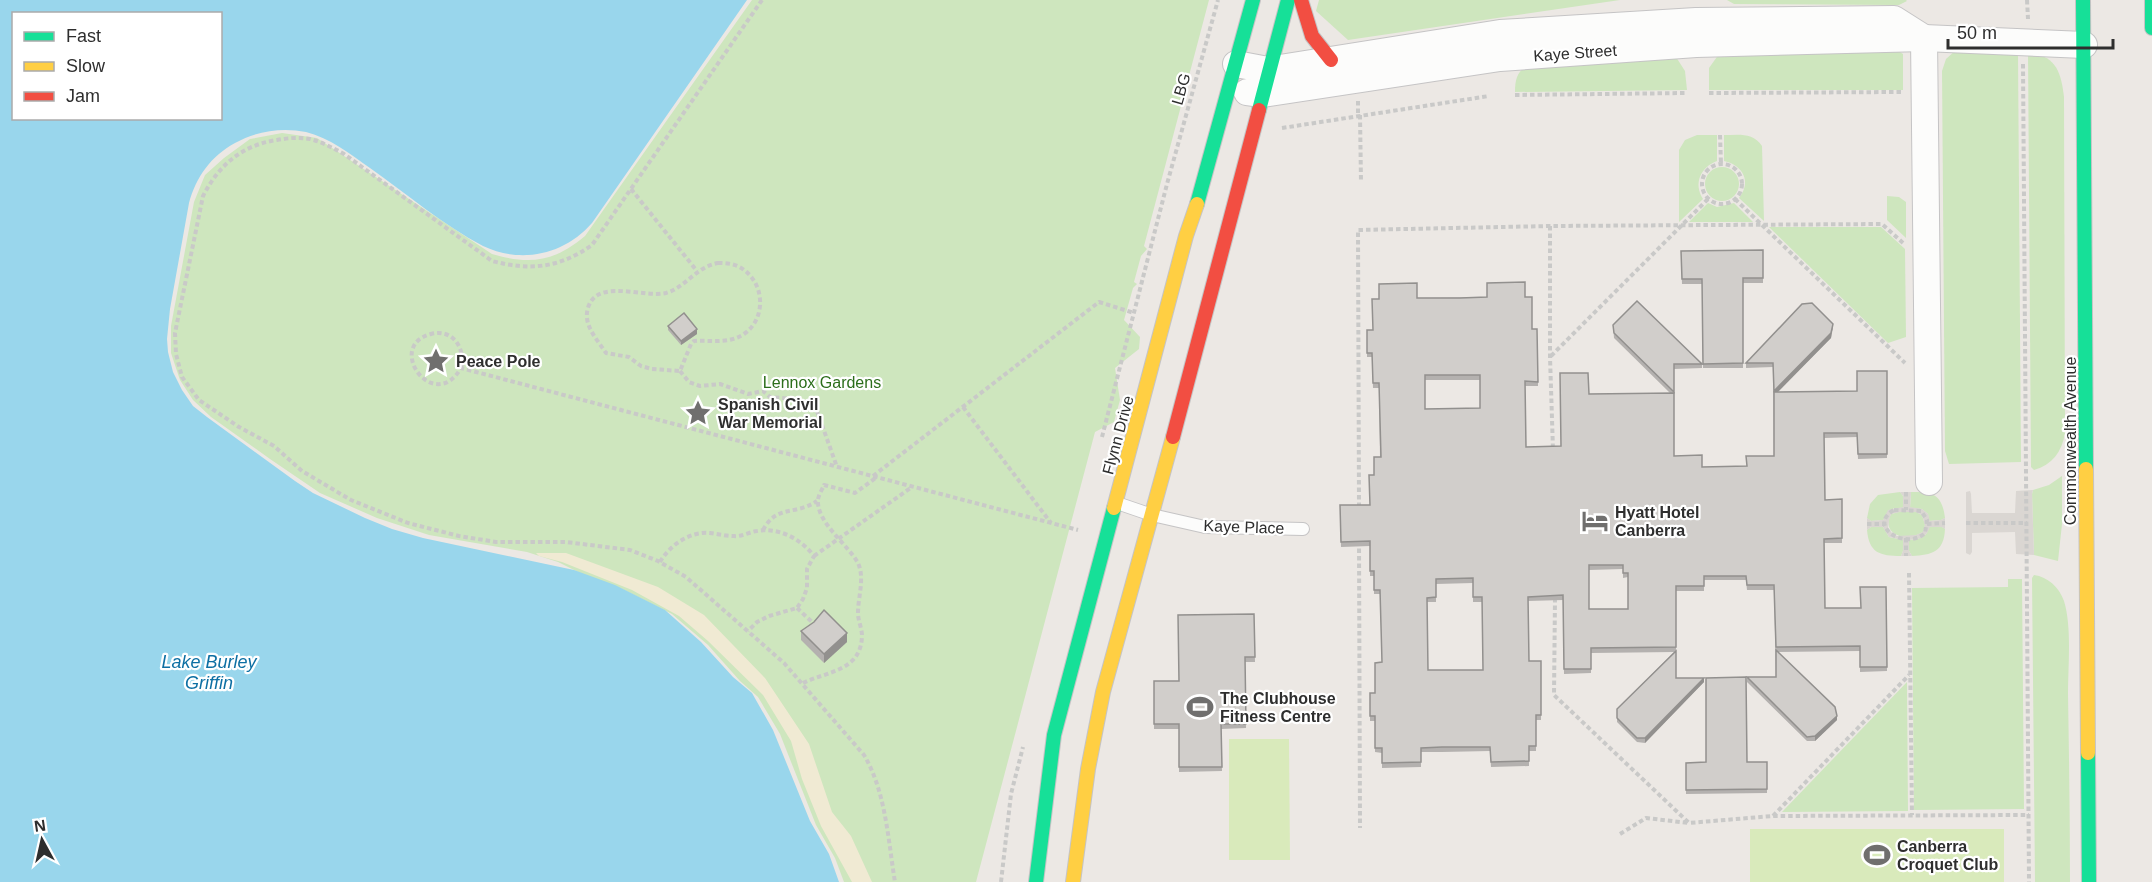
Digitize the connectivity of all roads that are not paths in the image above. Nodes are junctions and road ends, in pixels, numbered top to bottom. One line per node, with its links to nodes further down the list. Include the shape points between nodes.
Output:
1 (1253, 0): 10 (main road, Flynn Drive)
2 (1288, 0): 11 (main road, Flynn Drive)
3 (1301, 0): 9 (main road, via 1312,36)
4 (2083, 0): 8 (main road, Commonwealth Avenue)
5 (2152, 0): 6 (main road)
6 (2152, 28)
7 (1924, 38): 8 (street, Kaye Street); 9 (street, Kaye Street, via 1894,19 1696,21 1500,33); 11 (street, Kaye Street, via 1696,44 1500,58); 14 (street)
8 (2084, 45): 20 (main road, Commonwealth Avenue)
9 (1331, 60): 11 (street, Kaye Street)
10 (1236, 64): 11 (street, Kaye Street); 12 (main road, Flynn Drive)
11 (1265, 82): 12 (street, Kaye Street); 13 (main road, Flynn Drive)
12 (1229, 88): 13 (main road, Flynn Drive)
13 (1217, 198): 15 (main road, Flynn Drive, via 1186,236); 16 (main road, Flynn Drive)
14 (1917, 487)
15 (1117, 503): 16 (lane, Kaye Place); 18 (main road, Flynn Drive, via 1054,735)
16 (1152, 515): 17 (lane, Kaye Place, via 1205,527); 19 (main road, Flynn Drive, via 1103,692)
17 (1303, 529)
18 (1036, 882)
19 (1073, 882)
20 (2089, 882)

